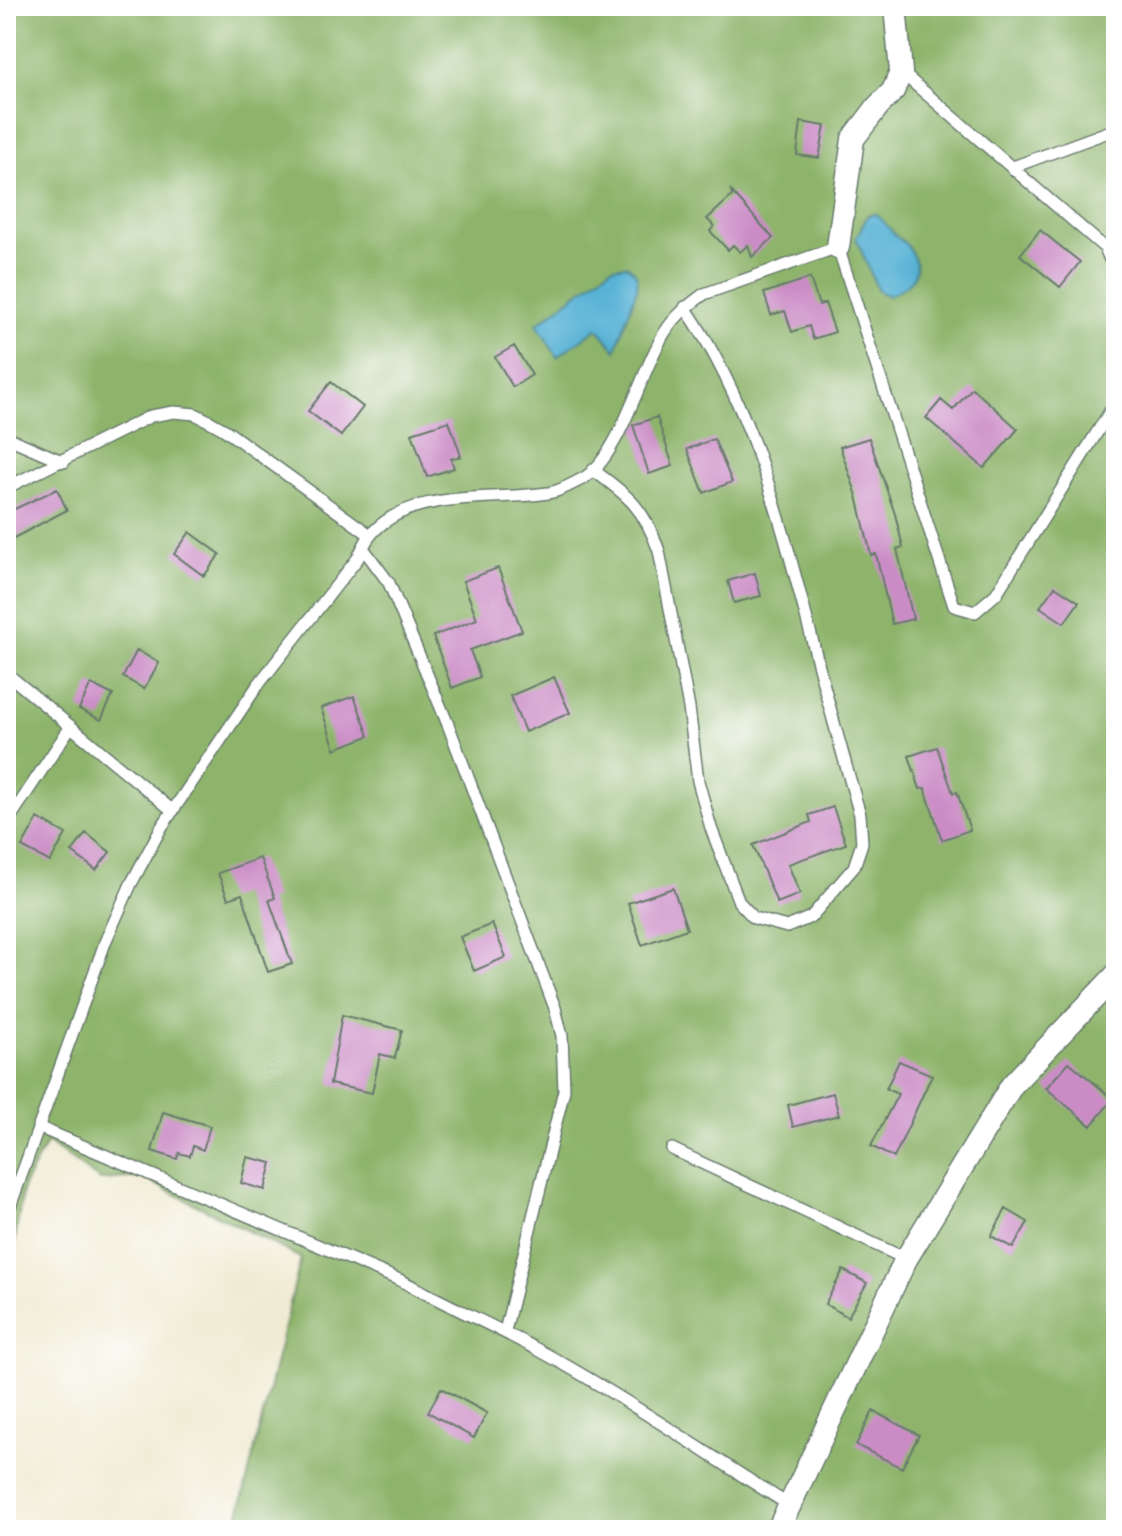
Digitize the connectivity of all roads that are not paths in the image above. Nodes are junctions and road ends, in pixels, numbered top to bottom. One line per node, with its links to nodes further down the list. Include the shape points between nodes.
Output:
1 (895, 6): 2 (street)
2 (901, 72): 4 (lane); 5 (street, via 893,91 853,139)
3 (1116, 129): 4 (lane)
4 (1013, 167): 6 (lane, via 1105,248)
5 (838, 247): 7 (lane, via 704,294); 8 (lane, via 954,606 975,612 996,594)
6 (1116, 273)
7 (685, 307): 11 (lane, via 665,331 615,439); 11 (lane, via 729,381 764,468 860,815 862,843 854,867 811,917 787,927 754,918 739,902 698,781 689,708 652,529 628,495)
8 (1116, 402)
9 (6, 437): 10 (lane)
10 (64, 462): 12 (lane); 13 (lane, via 151,416 195,414)
11 (593, 470): 13 (lane, via 552,493 418,505)
12 (6, 488)
13 (370, 535): 14 (lane)
14 (363, 548): 17 (lane, via 258,685); 24 (lane, via 389,583 449,727 562,1036 564,1090)
15 (6, 673): 16 (lane)
16 (71, 726): 17 (lane); 18 (lane)
17 (173, 811): 20 (lane, via 106,940)
18 (6, 824)
19 (1116, 975): 23 (street, via 1012,1085)
20 (38, 1127): 22 (lane); 24 (lane, via 402,1281)
21 (672, 1149): 23 (lane)
22 (6, 1218)
23 (906, 1259): 25 (street)
24 (505, 1331): 25 (lane)
25 (789, 1505): 26 (street)
26 (778, 1530)

